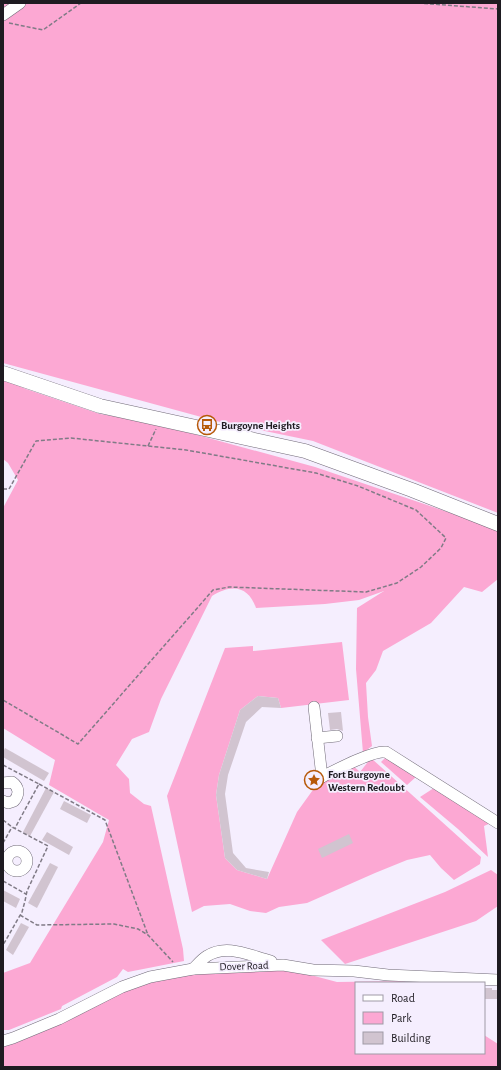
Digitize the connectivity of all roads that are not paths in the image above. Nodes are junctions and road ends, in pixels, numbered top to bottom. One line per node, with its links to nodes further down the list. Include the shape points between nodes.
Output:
1 (20, 3): 2 (street)
2 (3, 15)
3 (3, 373): 4 (main road, via 100,406 305,451)
4 (498, 524)
5 (314, 707): 7 (street)
6 (337, 736): 7 (street)
7 (317, 738): 10 (street, via 318,779 376,752 386,752)
8 (3, 783): 9 (street, via 12,782 18,791 14,801)
9 (3, 802)
10 (498, 823)
11 (299, 968): 12 (street, Dover Road, via 283,965); 12 (street, via 232,950 220,950 206,956); 13 (street, Dover Road, via 388,976)
12 (193, 969): 14 (street, Dover Road, via 122,987 59,1020)
13 (498, 980)
14 (3, 1041)

